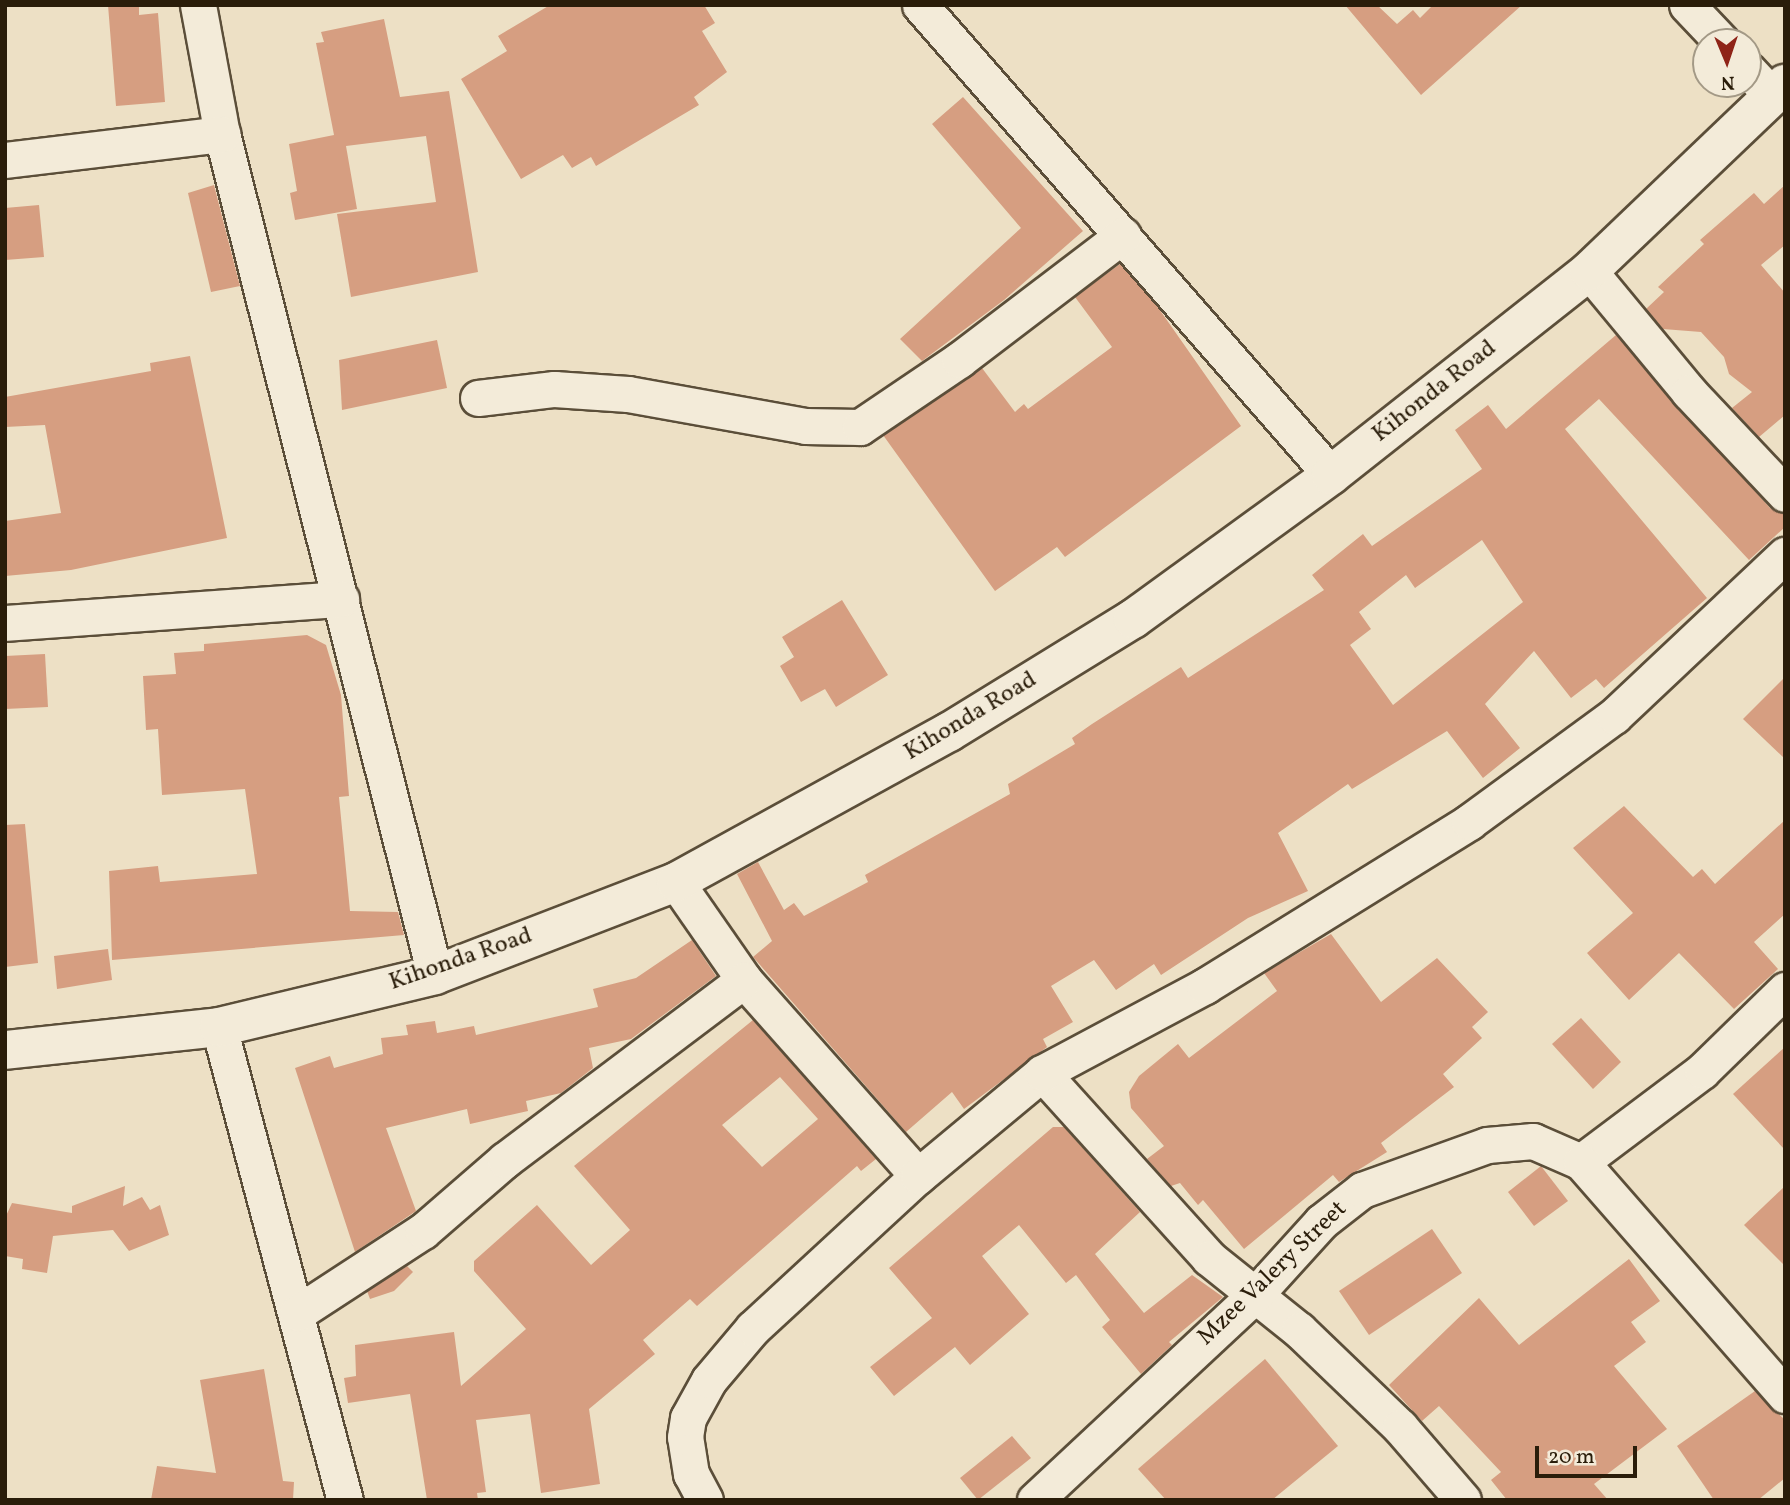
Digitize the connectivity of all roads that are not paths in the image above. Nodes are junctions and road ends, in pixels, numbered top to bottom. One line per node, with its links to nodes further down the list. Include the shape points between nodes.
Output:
1 (198, 5): 6 (street)
2 (920, 5): 8 (street)
3 (1687, 5): 4 (street)
4 (1709, 28)
5 (1768, 83): 9 (street, Kihonda Road)
6 (222, 134): 7 (street); 14 (street)
7 (5, 160)
8 (1123, 235): 10 (street, via 959,360 860,427 805,426 628,394 554,389); 11 (street)
9 (1589, 271): 11 (street, Kihonda Road); 12 (street, via 1689,392)
10 (478, 398)
11 (1331, 475): 16 (street, Kihonda Road, via 1133,619 950,732)
12 (1785, 494)
13 (1784, 557): 22 (street, via 1614,716 1469,822 1205,986)
14 (341, 599): 15 (street); 17 (street)
15 (5, 622)
16 (676, 881): 17 (street, Kihonda Road); 18 (street)
17 (435, 975): 20 (street, Kihonda Road)
18 (744, 980): 24 (street); 26 (street, via 505,1160 423,1231)
19 (1785, 990): 23 (street, via 1702,1071)
20 (219, 1027): 21 (street, Kihonda Road); 26 (street)
21 (5, 1049)
22 (1042, 1073): 24 (street); 25 (street, via 1161,1208)
23 (1581, 1162): 25 (street, Mzee Valery Street, via 1533,1141 1487,1144 1363,1190 1321,1222); 27 (street, Mzee Valery Street)
24 (918, 1175): 29 (street, via 752,1328 709,1380 688,1418 685,1437 691,1474)
25 (1254, 1296): 30 (street, Mzee Valery Street); 31 (street, via 1299,1330 1400,1427)
26 (297, 1313): 28 (street)
27 (1783, 1390)
28 (345, 1500)
29 (705, 1500)
30 (1035, 1500)
31 (1462, 1500)

